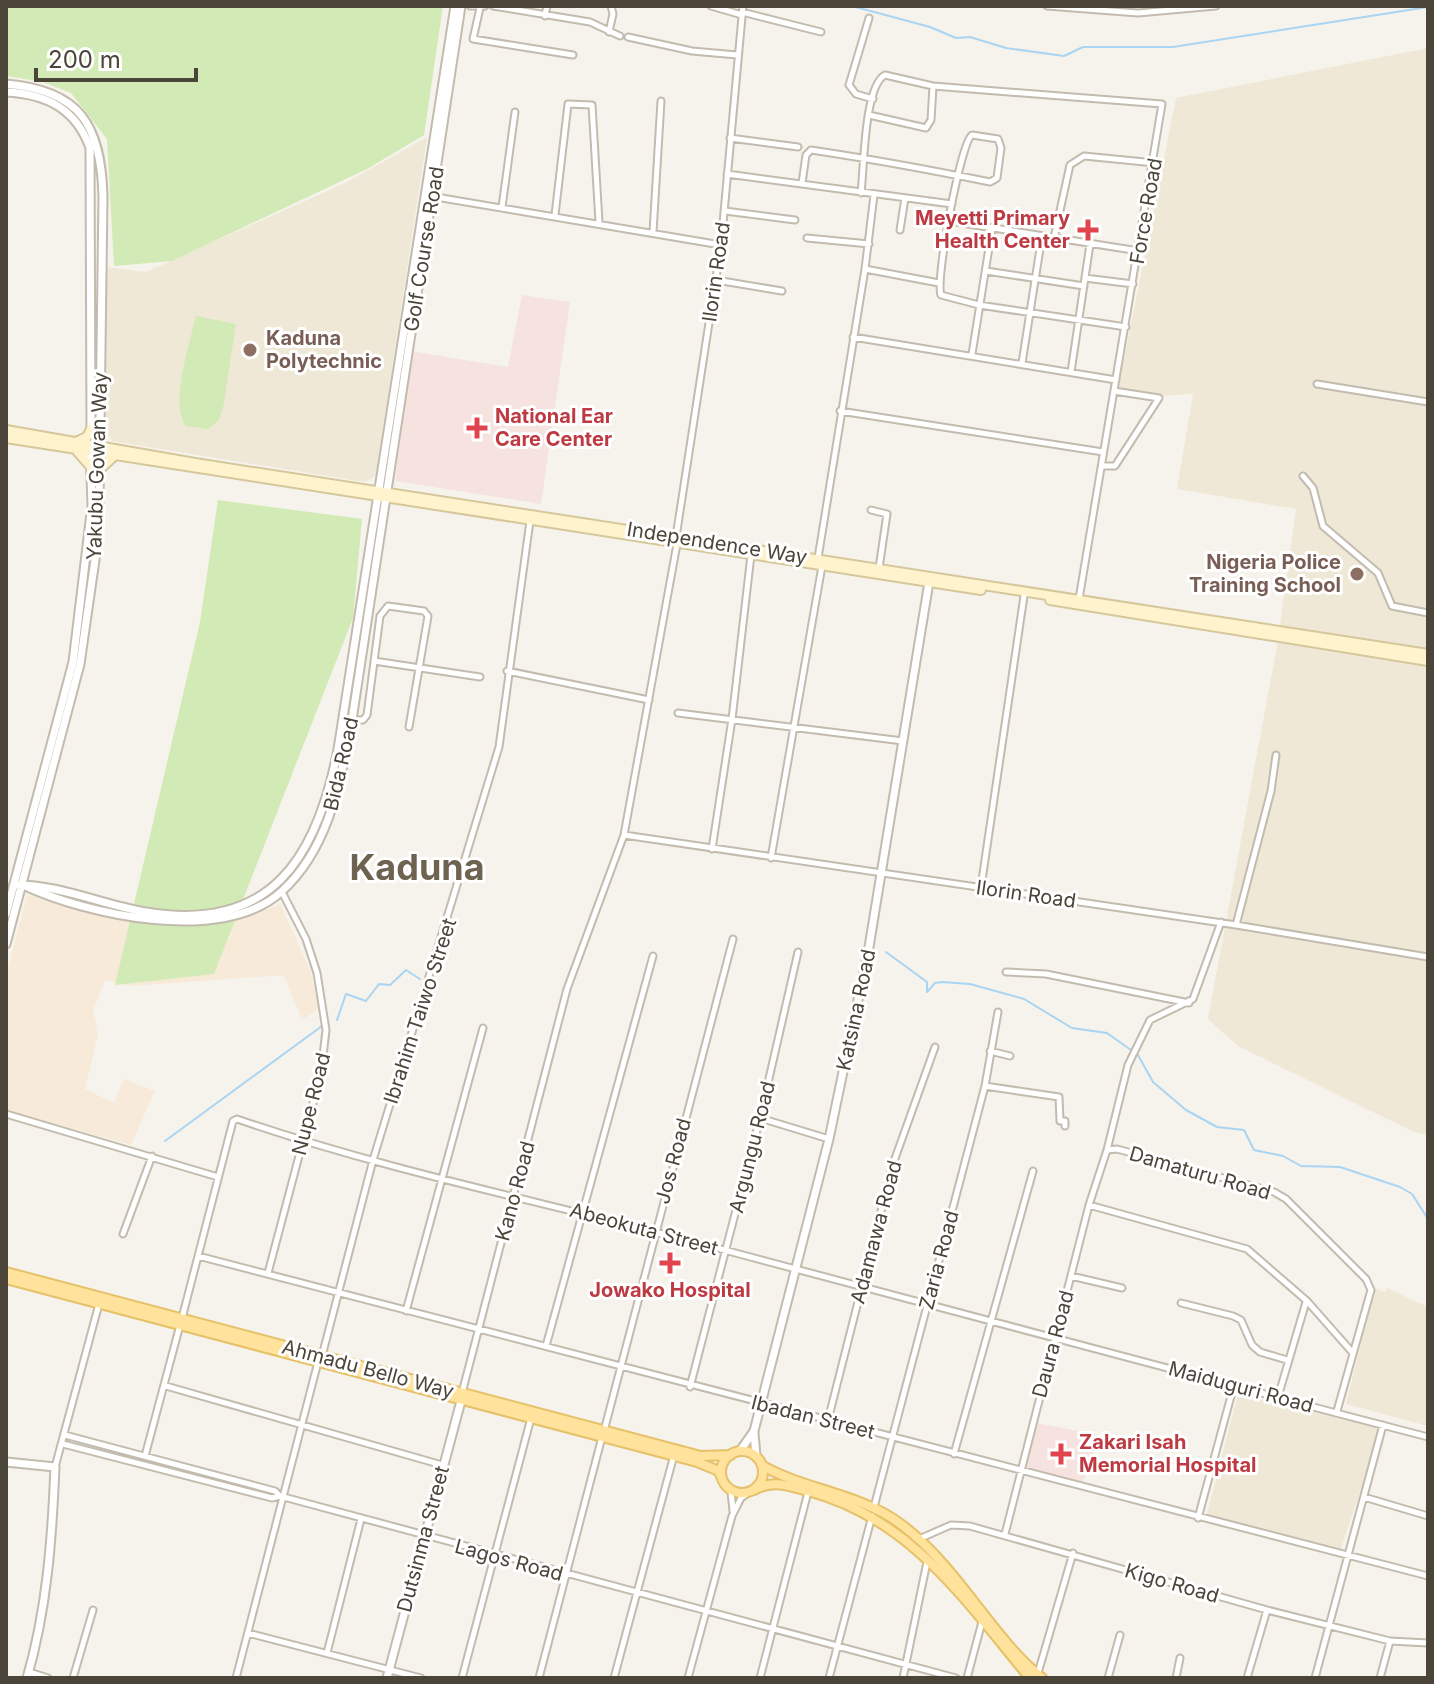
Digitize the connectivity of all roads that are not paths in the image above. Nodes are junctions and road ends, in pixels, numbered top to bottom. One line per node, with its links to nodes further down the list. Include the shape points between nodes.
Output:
1 (455, 6): 36 (street, Golf Course Road)
2 (461, 6): 36 (street, Golf Course Road)
3 (470, 6): 10 (street)
4 (493, 6): 12 (street)
5 (547, 6): 12 (street)
6 (611, 6): 14 (street)
7 (711, 6): 11 (street)
8 (1047, 6): 9 (street, via 1138,13)
9 (1216, 6)
10 (482, 7): 18 (street, via 473,39)
11 (742, 11): 15 (street); 19 (street, Ilorin Road)
12 (545, 16): 14 (street, via 590,22)
13 (869, 18): 23 (street, via 849,85 856,94)
14 (609, 32): 16 (street)
15 (821, 32)
16 (620, 36)
17 (628, 37): 19 (street)
18 (573, 55)
19 (737, 55): 27 (street, Ilorin Road)
20 (6, 84): 51 (street, Yakubu Gowan Way, via 56,94 87,121 99,145 102,178)
21 (933, 86): 23 (street, Force Road, via 880,77); 26 (street, via 926,128); 30 (street, Force Road, via 1162,104)
22 (6, 92): 51 (street, Yakubu Gowan Way, via 53,102 81,127 90,148)
23 (873, 99): 26 (street)
24 (661, 101): 47 (street)
25 (515, 112): 39 (street)
26 (869, 115): 29 (street)
27 (730, 138): 28 (street); 31 (street, Ilorin Road)
28 (798, 147)
29 (866, 158): 32 (street); 33 (street, via 808,151); 34 (street)
30 (1155, 163): 50 (street, via 1075,159); 55 (street, Force Road)
31 (727, 174): 33 (street); 40 (street, Ilorin Road)
32 (959, 176): 32 (street, via 968,136 1001,141 995,181); 38 (street)
33 (802, 183): 34 (street)
34 (861, 193): 35 (street)
35 (874, 195): 37 (street); 52 (street)
36 (429, 196): 39 (street); 89 (street, Golf Course Road)
37 (905, 198): 38 (street); 46 (street)
38 (953, 204): 43 (street)
39 (502, 207): 41 (street)
40 (725, 211): 42 (street); 54 (street, Ilorin Road)
41 (555, 215): 44 (street); 44 (street, via 568,104 592,105)
42 (795, 220)
43 (949, 221): 45 (street); 61 (street)
44 (599, 222): 47 (street)
45 (992, 229): 48 (street); 57 (street)
46 (900, 230)
47 (653, 232): 54 (street)
48 (1042, 236): 50 (street); 59 (street)
49 (807, 238): 52 (street)
50 (1054, 238): 53 (street)
51 (97, 240): 78 (street, Yakubu Gowan Way); 80 (street, Yakubu Gowan Way)
52 (869, 244): 56 (street)
53 (1090, 244): 55 (street); 58 (street)
54 (721, 245): 60 (street, Ilorin Road)
55 (1139, 251): 62 (street, Force Road)
56 (865, 269): 61 (street); 69 (street)
57 (985, 271): 59 (street); 65 (street)
58 (1085, 278): 62 (street); 63 (street)
59 (1035, 279): 63 (street); 66 (street)
60 (716, 280): 64 (street); 92 (street, Ilorin Road)
61 (939, 283): 65 (street, via 947,299)
62 (1133, 284): 68 (street, Force Road)
63 (1084, 286): 67 (street)
64 (782, 291)
65 (979, 305): 66 (street); 70 (street)
66 (1029, 313): 67 (street); 71 (street)
67 (1078, 321): 68 (street); 72 (street)
68 (1126, 327): 73 (street, Force Road)
69 (853, 337): 70 (street); 77 (street)
70 (972, 354): 71 (street)
71 (1022, 363): 72 (street)
72 (1071, 372): 73 (street)
73 (1116, 380): 75 (street, Force Road)
74 (1317, 384): 76 (street)
75 (1114, 391): 85 (street, Force Road); 86 (street, via 1159,398 1127,452 1115,466)
76 (1428, 402)
77 (840, 411): 85 (street); 94 (street)
78 (91, 429): 82 (main road); 83 (street, Yakubu Gowan Way)
79 (6, 430): 82 (main road, Independence Way)
80 (100, 434): 83 (street, Yakubu Gowan Way); 84 (main road)
81 (6, 438): 82 (main road, Independence Way)
82 (77, 446): 83 (main road, Independence Way); 87 (main road)
83 (95, 449): 84 (main road, Independence Way); 87 (street, Yakubu Gowan Way)
84 (113, 452): 87 (main road); 89 (main road, Independence Way)
85 (1103, 452): 86 (street, Force Road)
86 (1102, 466): 98 (street, Force Road)
87 (96, 468): 119 (street, Yakubu Gowan Way, via 95,560 80,664)
88 (1303, 476): 99 (street, via 1313,488 1323,526 1378,573 1392,606)
89 (382, 495): 91 (main road, Independence Way); 92 (main road, Independence Way); 109 (street, Bida Road); 114 (street, Bida Road)
90 (871, 510): 95 (street, via 887,514)
91 (530, 521): 92 (main road, Independence Way); 104 (street, Ibrahim Taiwo Street)
92 (676, 540): 93 (main road, Independence Way); 94 (main road, Independence Way); 106 (street, Ilorin Road)
93 (751, 555): 94 (main road, Independence Way); 108 (street)
94 (820, 562): 95 (main road, Independence Way); 96 (main road, Independence Way); 111 (street)
95 (879, 568): 98 (main road, Independence Way)
96 (929, 582): 97 (main road, Independence Way); 112 (street, Katsina Road)
97 (1024, 596): 102 (main road, Independence Way); 120 (street)
98 (1079, 599): 100 (main road, Independence Way)
99 (1428, 613)
100 (1428, 654)
101 (374, 661): 103 (street); 103 (street, via 381,611 388,606 428,616); 109 (street, via 367,715)
102 (1428, 661)
103 (419, 667): 105 (street); 110 (street)
104 (507, 671): 106 (street); 145 (street, Ibrahim Taiwo Street, via 499,747 480,818)
105 (480, 677)
106 (649, 700): 115 (street, Ilorin Road)
107 (678, 713): 108 (street)
108 (732, 719): 111 (street); 116 (street)
109 (352, 720): 114 (street, Bida Road)
110 (409, 727)
111 (796, 727): 112 (street); 117 (street)
112 (904, 742): 118 (street, Katsina Road)
113 (1276, 755): 124 (street)
114 (333, 793): 119 (street, Bida Road, via 287,876 267,894 239,905 166,915); 121 (street, Bida Road, via 323,832)
115 (624, 835): 116 (street, Ilorin Road); 149 (street, Kano Road, via 567,989)
116 (712, 849): 117 (street, Ilorin Road)
117 (771, 858): 118 (street, Ilorin Road)
118 (882, 873): 120 (street, Ilorin Road); 141 (street, Katsina Road)
119 (14, 884): 121 (street, Bida Road, via 165,922 239,913); 122 (street, Yakubu Gowan Way); 126 (street, Yakubu Gowan Way)
120 (981, 887): 123 (street, Ilorin Road)
121 (282, 892): 142 (street, Nupe Road, via 306,939 326,1030 321,1073)
122 (6, 914)
123 (1221, 922): 124 (street, Ilorin Road); 131 (street)
124 (1236, 925): 129 (street, Ilorin Road)
125 (733, 939): 152 (street, Jos Road)
126 (6, 944)
127 (798, 952): 139 (street, Argungu Road)
128 (653, 956): 151 (street)
129 (1428, 957)
130 (1006, 972): 131 (street, via 1046,974)
131 (1190, 1003): 143 (street, Daura Road, via 1154,1015 1131,1059)
132 (998, 1012): 135 (street, Zaria Road)
133 (483, 1028): 148 (street)
134 (935, 1047): 161 (street, Adamawa Road, via 893,1164)
135 (990, 1051): 136 (street); 137 (street, Zaria Road)
136 (1010, 1056)
137 (985, 1086): 140 (street, via 1059,1097); 165 (street, Zaria Road)
138 (6, 1114): 144 (street)
139 (760, 1118): 141 (street); 154 (street, Argungu Road)
140 (1065, 1126)
141 (829, 1139): 156 (street, Katsina Road)
142 (302, 1141): 145 (street, Abeokuta Street); 147 (street, Abeokuta Street, via 235,1119); 158 (street, Nupe Road)
143 (1105, 1152): 150 (street, Daura Road); 174 (street, Damaturu Road, via 1117,1149 1286,1199 1370,1284)
144 (152, 1156): 147 (street); 153 (street)
145 (373, 1160): 148 (street, Abeokuta Street); 163 (street, Ibrahim Taiwo Street)
146 (1033, 1171): 169 (street)
147 (218, 1177): 155 (street)
148 (441, 1178): 149 (street, Abeokuta Street); 168 (street)
149 (514, 1196): 151 (street, Abeokuta Street); 171 (street, Kano Road)
150 (1089, 1205): 159 (street, Daura Road); 164 (street, via 1247,1249)
151 (585, 1213): 152 (street, Abeokuta Street); 173 (street)
152 (653, 1233): 154 (street, Abeokuta Street); 177 (street, Jos Road)
153 (123, 1234)
154 (726, 1250): 156 (street, Abeokuta Street); 180 (street, Argungu Road)
155 (198, 1256): 158 (street, Ibadan Street); 170 (street)
156 (795, 1271): 161 (street, Abeokuta Street); 183 (street, Katsina Road)
157 (6, 1272): 170 (main road, Ahmadu Bello Way)
158 (268, 1273): 163 (street, Ibadan Street)
159 (1071, 1276): 162 (street); 172 (street, Daura Road)
160 (6, 1279): 167 (main road, Ahmadu Bello Way)
161 (861, 1287): 165 (street, Abeokuta Street); 186 (street, Adamawa Road)
162 (1122, 1288)
163 (339, 1292): 168 (street, Ibadan Street); 175 (street, Ibrahim Taiwo Street)
164 (1307, 1301): 174 (street); 176 (street)
165 (928, 1303): 169 (street, Abeokuta Street); 193 (street, Zaria Road)
166 (1181, 1303): 176 (street, via 1241,1320 1260,1352)
167 (99, 1304): 170 (main road, Ahmadu Bello Way); 191 (street)
168 (406, 1311): 171 (street, Ibadan Street)
169 (991, 1319): 172 (street, Abeokuta Street); 196 (street)
170 (181, 1322): 175 (main road, Ahmadu Bello Way); 179 (street)
171 (479, 1329): 173 (street, Ibadan Street); 181 (street, Kano Road)
172 (1054, 1338): 178 (street, Maiduguri Road); 204 (street, Daura Road)
173 (546, 1346): 177 (street, Ibadan Street)
174 (1353, 1352): 184 (street, Damaturu Road)
175 (320, 1359): 181 (main road, Ahmadu Bello Way); 188 (street, Ibrahim Taiwo Street)
176 (1287, 1360): 182 (street)
177 (618, 1366): 180 (street, Ibadan Street); 190 (street, Jos Road)
178 (1234, 1385): 182 (street, Maiduguri Road); 213 (street)
179 (166, 1386): 188 (street); 198 (street)
180 (690, 1387): 183 (street, Ibadan Street)
181 (461, 1397): 185 (main road, Ahmadu Bello Way); 190 (main road, Ahmadu Bello Way); 201 (street, Dutsinma Street)
182 (1278, 1397): 184 (street, Maiduguri Road)
183 (761, 1404): 186 (street, Ibadan Street); 189 (street, Katsina Road)
184 (1337, 1411): 187 (street, Maiduguri Road)
185 (531, 1418): 190 (main road, Ahmadu Bello Way); 219 (street)
186 (828, 1420): 193 (street, Ibadan Street)
187 (1383, 1425): 192 (street, Maiduguri Road); 209 (street)
188 (302, 1427): 201 (street); 208 (street, Ibrahim Taiwo Street)
189 (754, 1431): 195 (street, Katsina Road); 199 (street, Katsina Road)
190 (603, 1434): 195 (main road, Ahmadu Bello Way, via 701,1456); 197 (main road, Ahmadu Bello Way); 222 (street, Jos Road)
191 (65, 1435): 194 (street); 198 (street, Lagos Road)
192 (1428, 1437)
193 (892, 1438): 196 (street, Ibadan Street); 210 (street, Zaria Road)
194 (63, 1444): 203 (street); 208 (street)
195 (736, 1453): 199 (main road); 205 (main road, via 723,1462)
196 (954, 1454): 204 (street, Ibadan Street)
197 (674, 1455): 205 (main road, Ahmadu Bello Way, via 714,1468); 224 (street)
198 (145, 1456): 208 (street, Lagos Road)
199 (756, 1456): 202 (main road)
200 (6, 1462): 203 (street)
201 (442, 1465): 216 (street, Dutsinma Street)
202 (763, 1466): 206 (main road, via 762,1479); 210 (main road, via 843,1494)
203 (55, 1467): 240 (street, via 51,1552)
204 (1021, 1471): 213 (street, Ibadan Street); 215 (street, Daura Road)
205 (724, 1483): 206 (main road, via 736,1493); 211 (street, via 733,1498)
206 (751, 1491): 207 (main road, via 777,1483); 211 (street)
207 (808, 1491): 210 (main road); 230 (street)
208 (282, 1497): 214 (street, Lagos Road); 231 (street, Ibrahim Taiwo Street)
209 (1364, 1497): 212 (street); 220 (street)
210 (873, 1511): 217 (main road); 221 (main road); 235 (street, Zaria Road)
211 (732, 1516): 227 (street)
212 (1428, 1516)
213 (1198, 1518): 220 (street, Ibadan Street)
214 (361, 1519): 216 (street, Lagos Road); 236 (street)
215 (1005, 1534): 217 (street, Kigo Road, via 951,1525); 218 (street, Kigo Road)
216 (424, 1538): 219 (street, Lagos Road); 239 (street, Dutsinma Street)
217 (919, 1539): 241 (main road)
218 (1073, 1553): 226 (street, Kigo Road); 241 (street)
219 (494, 1556): 222 (street, Lagos Road); 246 (street)
220 (1348, 1556): 223 (street, Ibadan Street); 229 (street)
221 (928, 1558): 228 (main road); 238 (street)
222 (566, 1575): 224 (street, Lagos Road); 247 (street, Jos Road)
223 (1428, 1576)
224 (635, 1593): 227 (street, Lagos Road); 248 (street)
225 (93, 1610): 243 (street)
226 (1267, 1610): 229 (street, Kigo Road); 257 (street)
227 (705, 1612): 230 (street, Lagos Road); 249 (street)
228 (983, 1621): 241 (main road); 254 (street)
229 (1328, 1625): 233 (street, Kigo Road); 258 (street)
230 (773, 1630): 235 (street, Lagos Road); 250 (street)
231 (248, 1633): 236 (street); 244 (street, Ibrahim Taiwo Street)
232 (1120, 1635): 255 (street)
233 (1390, 1641): 234 (street, Kigo Road); 259 (street)
234 (1428, 1643)
235 (837, 1647): 238 (street, Lagos Road); 251 (street, Zaria Road)
236 (327, 1653): 239 (street)
237 (1180, 1658): 256 (street)
238 (906, 1665): 252 (street); 253 (street, Lagos Road)
239 (388, 1674): 245 (street)
240 (28, 1675): 242 (street)
241 (1037, 1677)
242 (48, 1678)
243 (73, 1678)
244 (236, 1678)
245 (421, 1678)
246 (462, 1678)
247 (539, 1678)
248 (614, 1678)
249 (688, 1678)
250 (760, 1678)
251 (829, 1678)
252 (903, 1678)
253 (956, 1678)
254 (967, 1678)
255 (1108, 1678)
256 (1176, 1678)
257 (1247, 1678)
258 (1315, 1678)
259 (1380, 1678)

